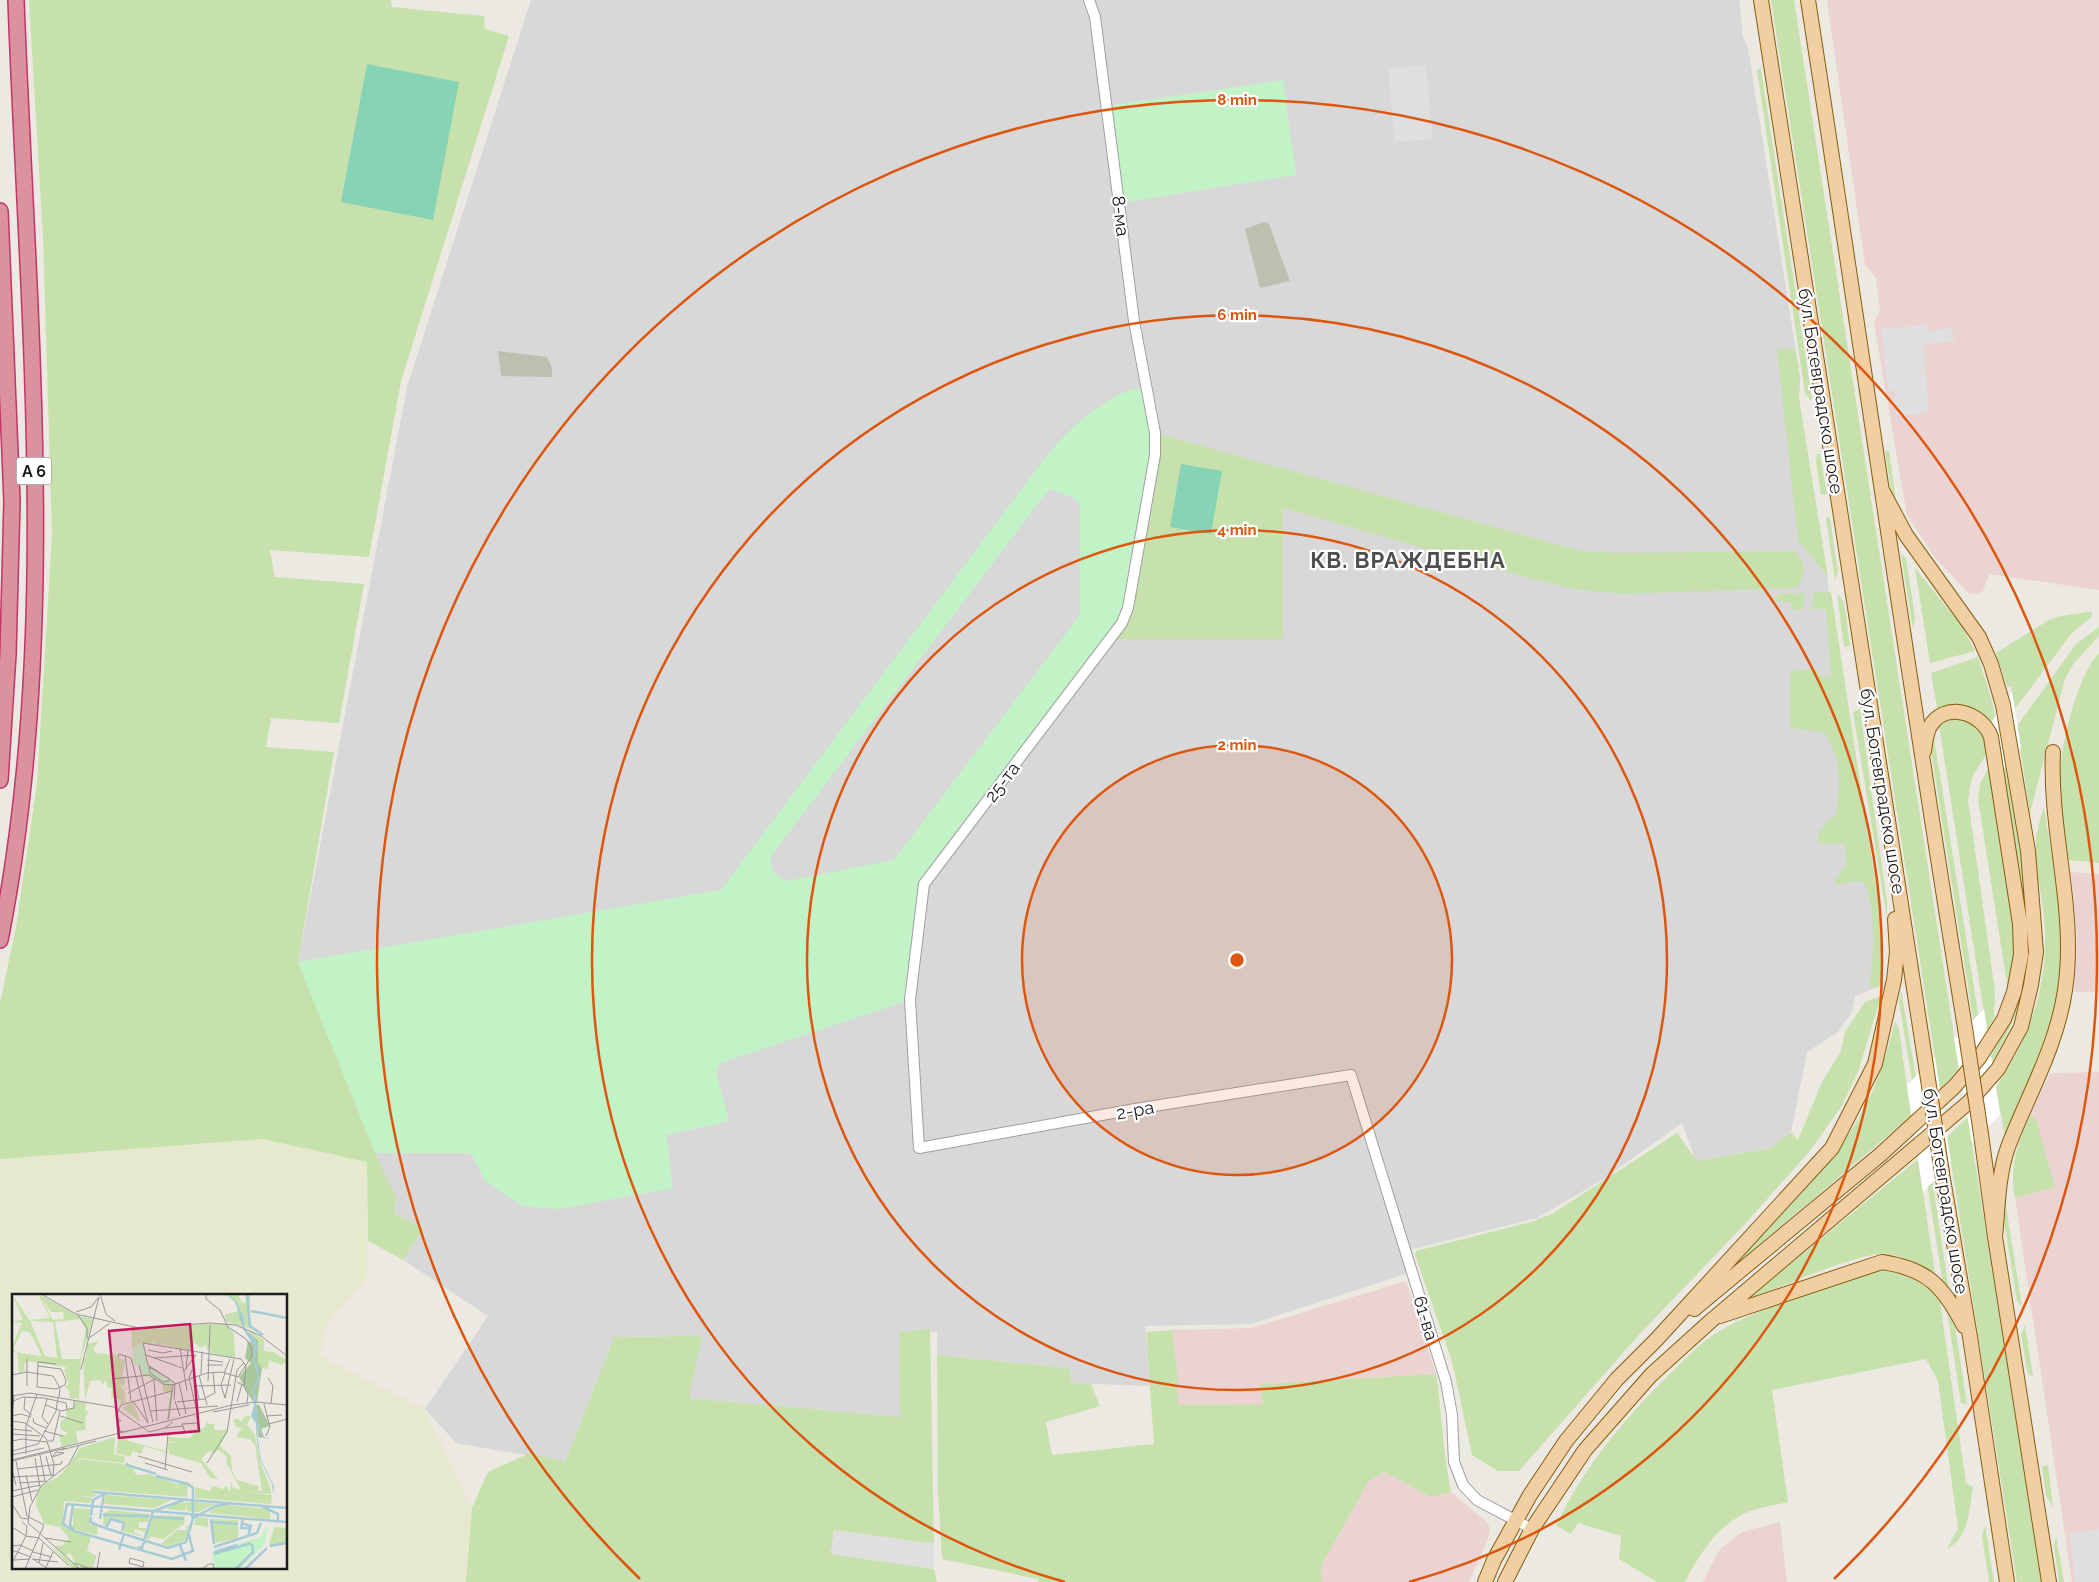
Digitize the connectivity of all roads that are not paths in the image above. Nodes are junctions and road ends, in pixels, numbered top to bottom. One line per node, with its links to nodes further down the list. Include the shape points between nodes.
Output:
1 (16, 0): 12 (highway, A 6, via 35,498 33,624 25,777)
2 (1089, 0): 6 (street, 8-ма, via 1095,17 1134,321)
3 (1761, 0): 10 (main road, бул. Ботевградско шосе)
4 (1808, 0): 7 (main road)
5 (0, 211): 11 (highway, A 6, via 12,501 8,654)
6 (1155, 433): 14 (street, 25-та, via 1155,455 1128,608 1122,624 924,884 910,1000)
7 (1883, 492): 9 (main road); 16 (main road, via 1906,535 1980,637 1991,664 2003,705 2028,851 2036,952 2031,985 2021,1026 1998,1069 1969,1102)
8 (2053, 752): 15 (main road, via 2053,804 2068,960 2065,992 2054,1037 2003,1165)
9 (1922, 764): 15 (main road, bridge); 18 (main road, via 1929,728 1942,716 1962,712 1974,715 1988,728 2020,924 2021,955 2014,992 2004,1019 1992,1040 1954,1087 1880,1155)
10 (1881, 777): 17 (main road, бул. Ботевградско шосе, bridge); 18 (main road, via 1897,952 1875,1064 1832,1148)
11 (0, 780)
12 (0, 940)
13 (1351, 1075): 14 (street, 2-ра, via 1134,1109); 19 (street, 61-ва, via 1446,1382 1452,1415 1454,1462 1463,1485 1477,1500)
14 (919, 1148)
15 (1995, 1237): 24 (main road)
16 (1713, 1319): 17 (main road, via 1882,1262 1906,1265 1942,1290); 20 (main road, via 1652,1375 1585,1450)
17 (1970, 1337): 23 (main road, бул. Ботевградско шосе)
18 (1656, 1340): 19 (main road, via 1617,1379 1566,1441)
19 (1516, 1520): 20 (street, 61-ва); 21 (main road)
20 (1532, 1529): 22 (main road)
21 (1485, 1582)
22 (1505, 1582)
23 (2007, 1582)
24 (2049, 1582)

